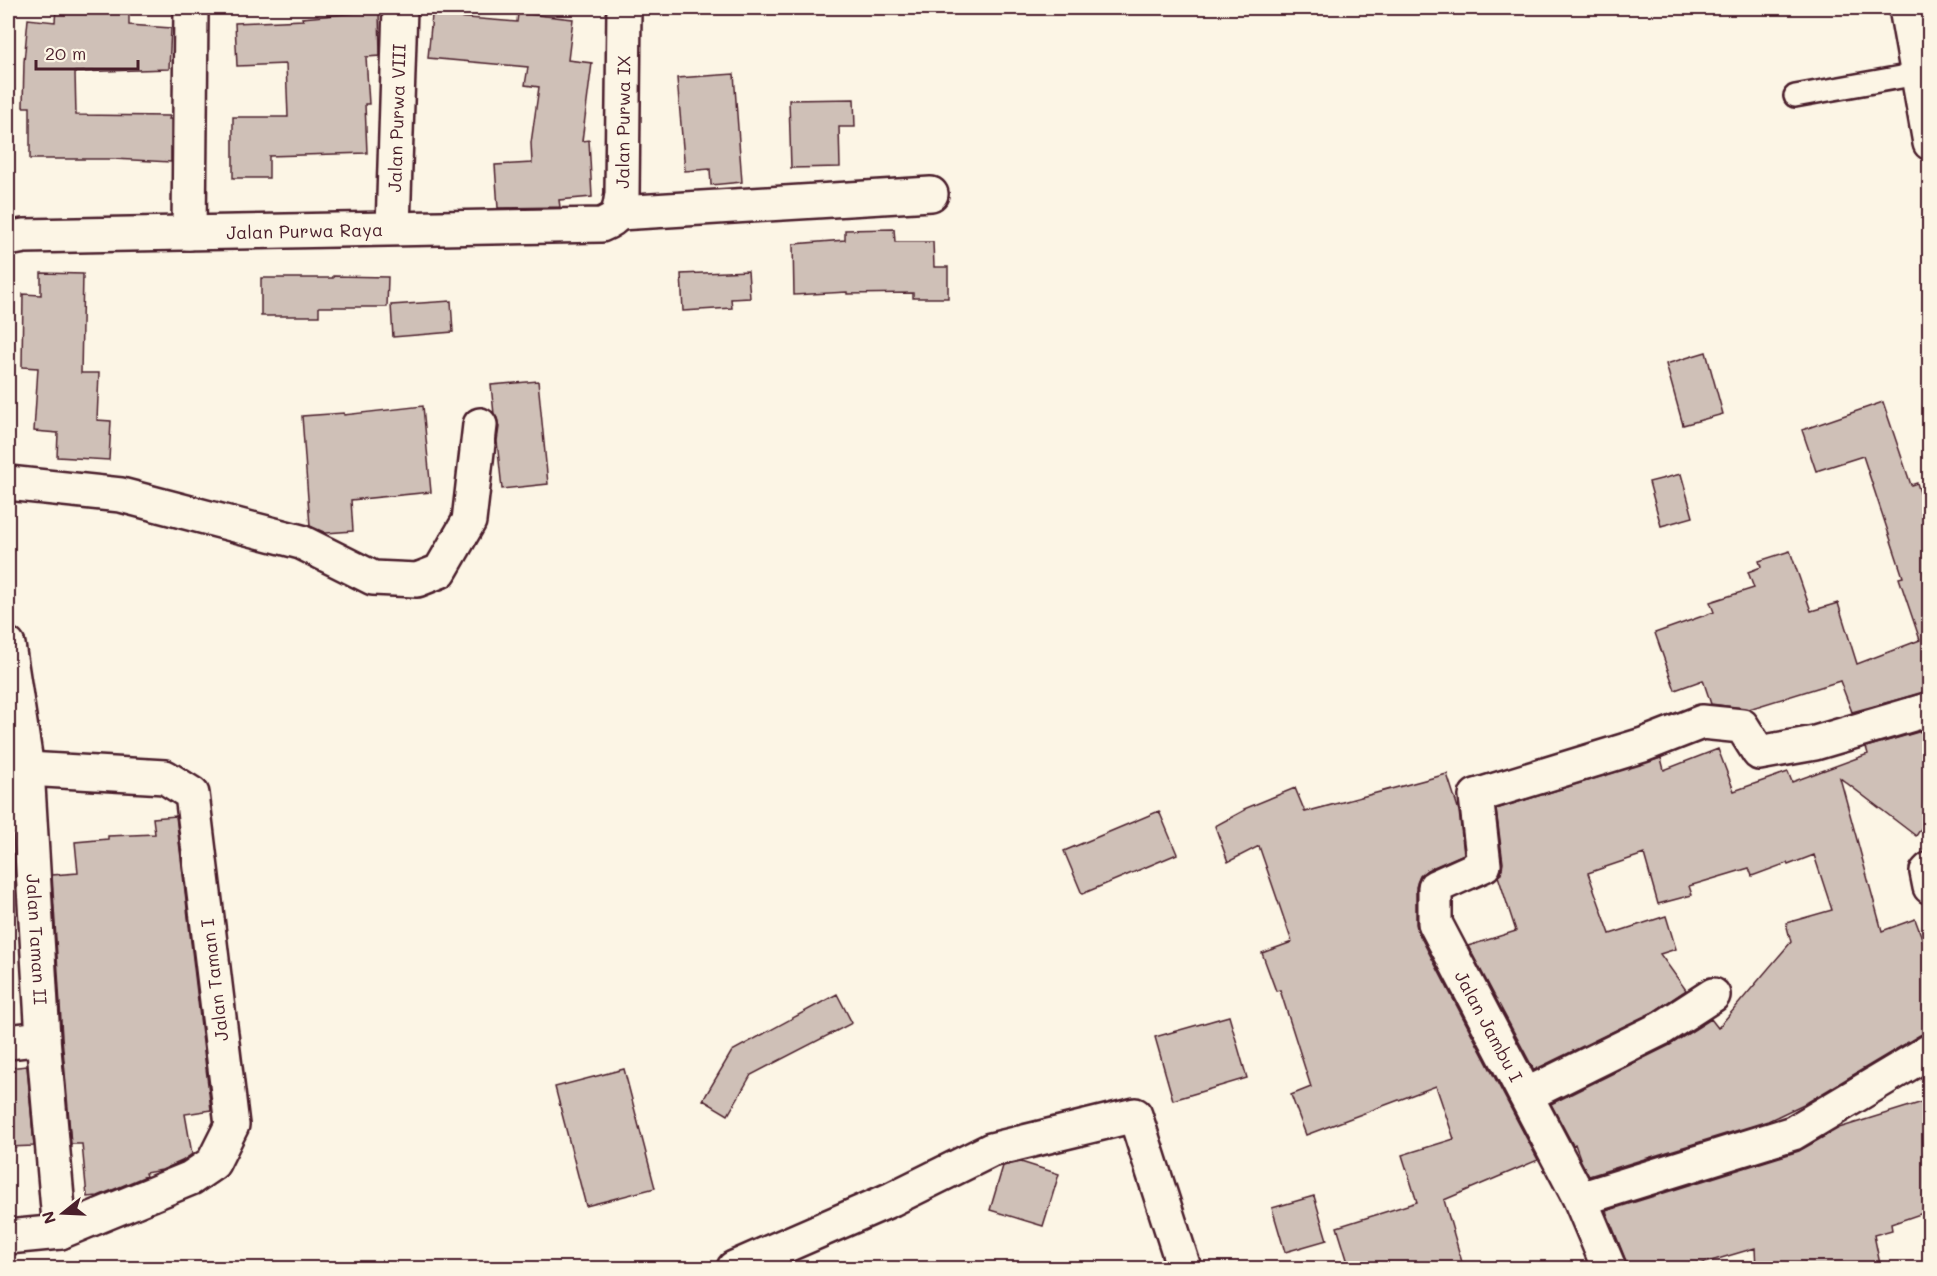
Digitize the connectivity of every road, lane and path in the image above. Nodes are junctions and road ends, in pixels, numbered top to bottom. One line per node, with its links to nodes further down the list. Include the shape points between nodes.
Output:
1 (191, 8): 11 (street)
2 (400, 8): 10 (street, Jalan Purwa VIII)
3 (624, 8): 9 (street, Jalan Purwa IX, via 622,194)
4 (1906, 8): 5 (street)
5 (1924, 73): 6 (lane); 7 (street)
6 (1795, 96)
7 (1929, 143)
8 (932, 194): 9 (street, Jalan Purwa Raya)
9 (610, 219): 10 (street, Jalan Purwa Raya)
10 (393, 228): 11 (street, Jalan Purwa Raya)
11 (189, 233): 12 (street, Jalan Purwa Raya)
12 (8, 239)
13 (480, 424): 14 (street, via 469,521 440,571 417,580 373,578 301,542 121,495)
14 (8, 483)
15 (8, 645): 17 (street, Jalan Taman II)
16 (1929, 710): 24 (street, Jalan Jambu I, via 1815,743 1759,753 1742,726 1702,722 1643,745 1476,796 1484,865 1435,887 1435,923)
17 (27, 769): 21 (street, Jalan Taman II); 26 (street, Jalan Taman I, via 165,777 192,794 232,1125 213,1163 191,1178)
18 (1929, 869): 19 (street)
19 (1929, 887)
20 (1713, 995): 24 (street, via 1662,1028)
21 (43, 1038): 22 (street); 26 (street, Jalan Taman II)
22 (8, 1042)
23 (1929, 1051): 25 (street, via 1793,1133)
24 (1526, 1095): 25 (street, Jalan Jambu I)
25 (1580, 1199): 30 (street, Jalan Jambu I)
26 (60, 1232): 27 (street)
27 (8, 1237)
28 (734, 1269): 29 (street, via 991,1150 1135,1115)
29 (1184, 1269)
30 (1609, 1269)

